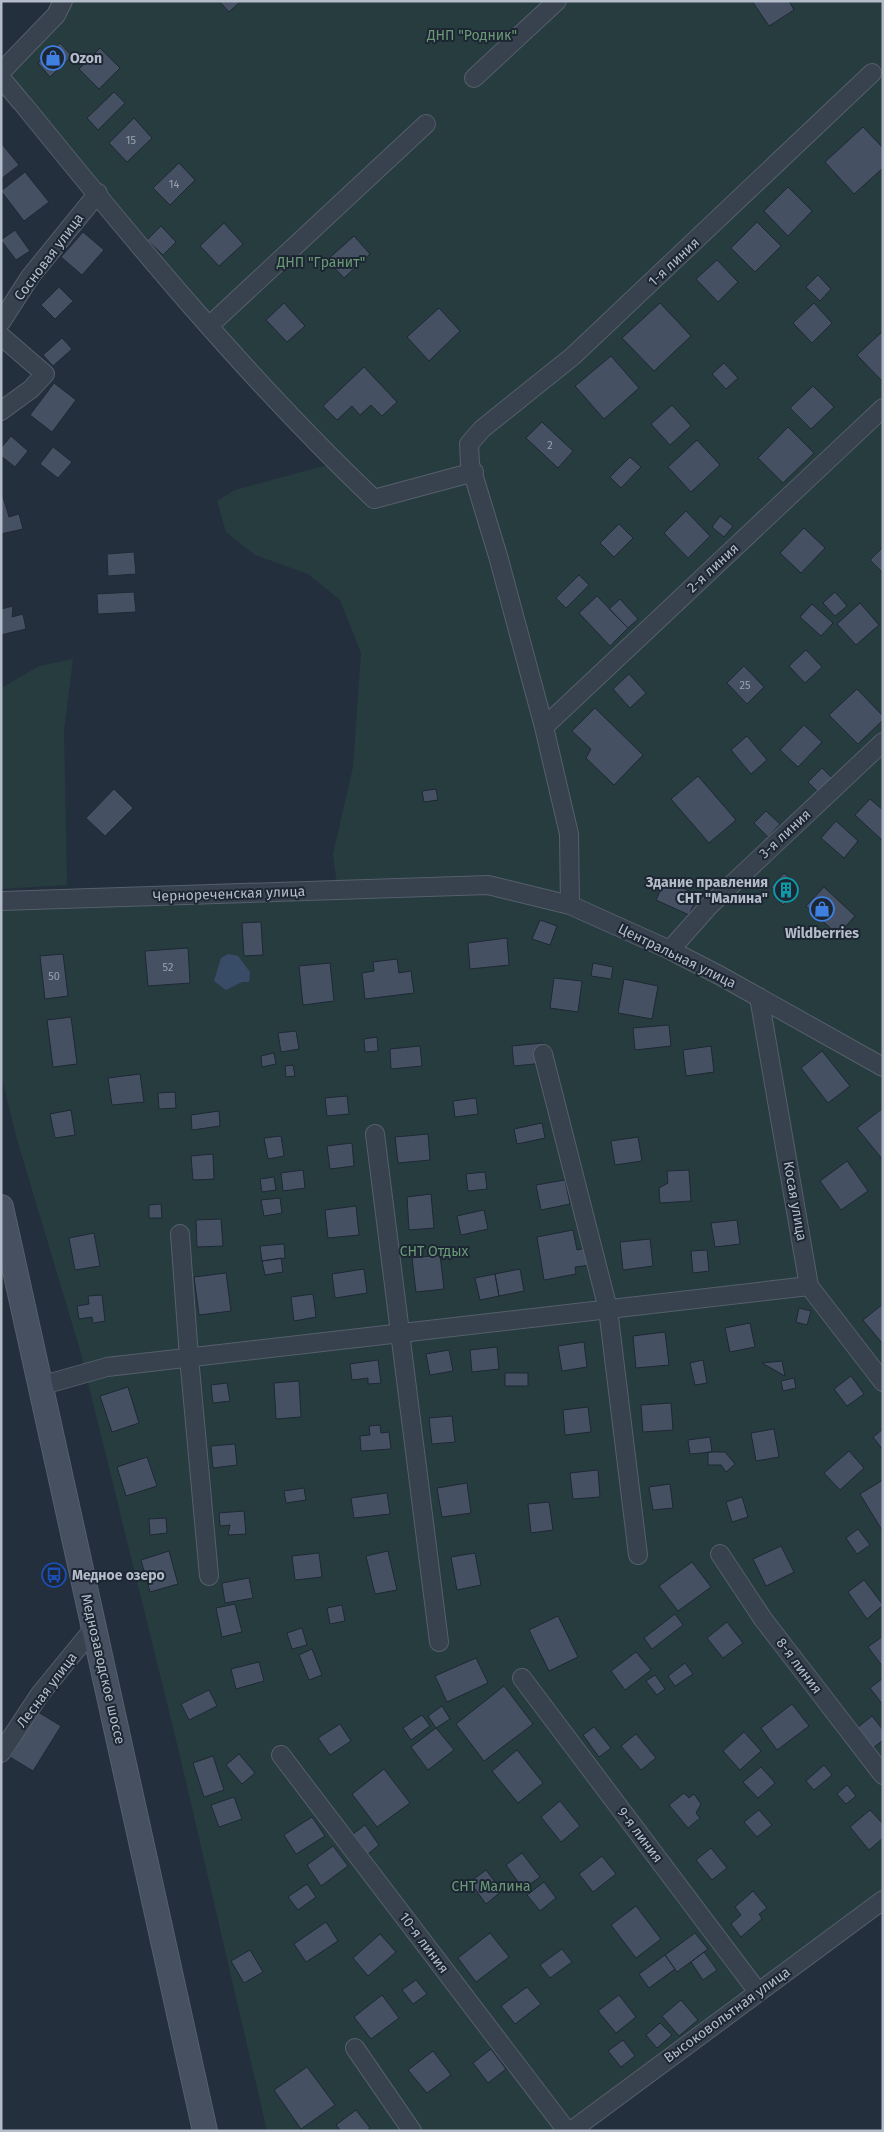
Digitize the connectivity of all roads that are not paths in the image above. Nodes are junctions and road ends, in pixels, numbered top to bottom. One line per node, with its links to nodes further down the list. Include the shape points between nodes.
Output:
1 (63, 1): 3 (street, via 56,15)
2 (557, 1): 6 (street)
3 (1, 72)
4 (872, 73): 14 (street, 1-я линия, via 572,356 482,430 469,444 470,464)
5 (1, 78): 8 (street)
6 (474, 78)
7 (426, 124): 10 (street)
8 (98, 193): 9 (street, Сосновая улица, via 30,277); 10 (street)
9 (1, 322)
10 (209, 326): 14 (street, via 374,499)
11 (1, 336): 13 (street, via 45,374)
12 (883, 408): 15 (street, 2-я линия)
13 (1, 411)
14 (474, 472): 15 (street)
15 (544, 727): 19 (street, via 569,834)
16 (883, 742): 20 (street, 3-я линия, via 709,906)
17 (456, 886): 18 (street, Чернореченская улица); 19 (street, Центральная улица, via 488,885)
18 (1, 901)
19 (570, 905): 20 (street, Центральная улица)
20 (670, 950): 21 (street, Центральная улица)
21 (759, 997): 23 (street, Центральная улица); 27 (street, Косая улица)
22 (543, 1054): 28 (street)
23 (883, 1067)
24 (375, 1134): 29 (street)
25 (1, 1207): 32 (main road, Меднозаводское шоссе)
26 (180, 1234): 30 (street)
27 (809, 1286): 28 (street); 31 (street, Косая улица)
28 (608, 1308): 29 (street); 34 (street)
29 (401, 1334): 30 (street); 37 (street)
30 (189, 1357): 32 (street, via 107,1366); 35 (street)
31 (883, 1382)
32 (40, 1386): 36 (main road, Меднозаводское шоссе)
33 (720, 1554): 41 (street, 8-я линия, via 763,1619)
34 (638, 1555)
35 (209, 1576)
36 (94, 1628): 39 (street, Лесная улица, via 40,1694); 45 (main road, Меднозаводское шоссе)
37 (439, 1642)
38 (522, 1678): 43 (street, 9-я линия)
39 (1, 1753)
40 (281, 1755): 47 (street, 10-я линия)
41 (883, 1775)
42 (883, 1900): 43 (street, Высоковольтная улица)
43 (758, 1992): 48 (street, Высоковольтная улица)
44 (355, 2048): 46 (street)
45 (204, 2131)
46 (412, 2131)
47 (567, 2131)
48 (571, 2131)

